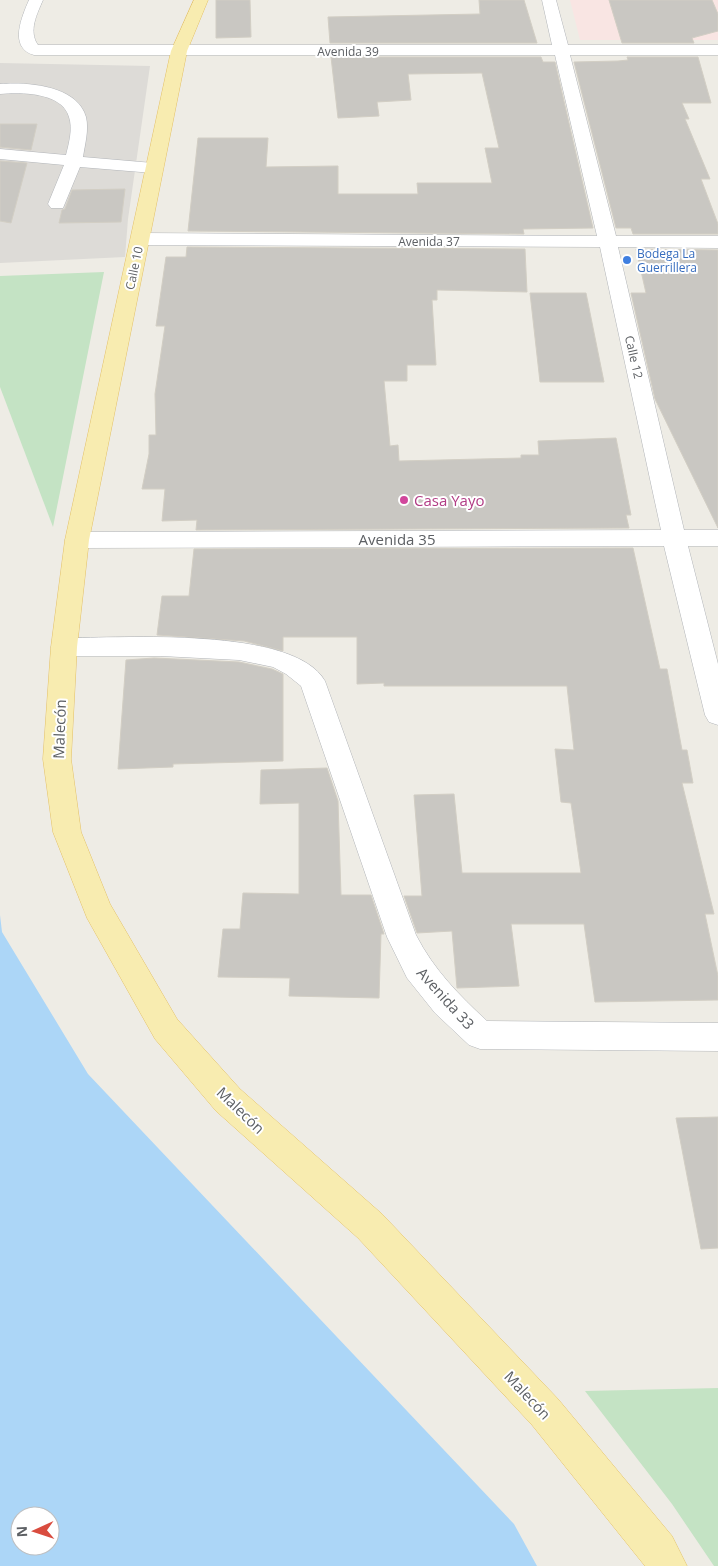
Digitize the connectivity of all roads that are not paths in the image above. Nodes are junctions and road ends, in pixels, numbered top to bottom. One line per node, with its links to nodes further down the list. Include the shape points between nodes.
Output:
1 (36, 0): 6 (street, Avenida 39, via 24,31 28,44 34,50)
2 (201, 0): 6 (main road, Calle 10)
3 (549, 0): 4 (street, Calle 12)
4 (563, 50): 5 (street, Avenida 39); 6 (street, Avenida 39); 13 (street, Calle 12)
5 (718, 50)
6 (179, 51): 10 (main road, Calle 10)
7 (0, 89): 9 (street, via 32,89 72,104 78,116 79,131)
8 (0, 154): 9 (street)
9 (74, 161): 10 (street); 11 (street)
10 (153, 168): 12 (main road, Calle 10)
11 (57, 204)
12 (140, 239): 13 (street, Avenida 37); 17 (main road, Calle 10)
13 (608, 242): 14 (street, Avenida 37); 15 (street, Calle 12)
14 (718, 242)
15 (674, 538): 16 (street, Avenida 35); 17 (street, Avenida 35); 19 (street, Calle 12)
16 (718, 538)
17 (77, 540): 18 (main road, Malecón)
18 (64, 647): 20 (street, Avenida 33, via 161,646 238,651 279,659 312,680 402,937 418,969 446,1003 480,1035); 21 (main road, Malecón, via 56,759 68,832 97,909 166,1028 228,1100 370,1226 545,1412 658,1550)
19 (718, 714)
20 (718, 1037)
21 (667, 1566)

